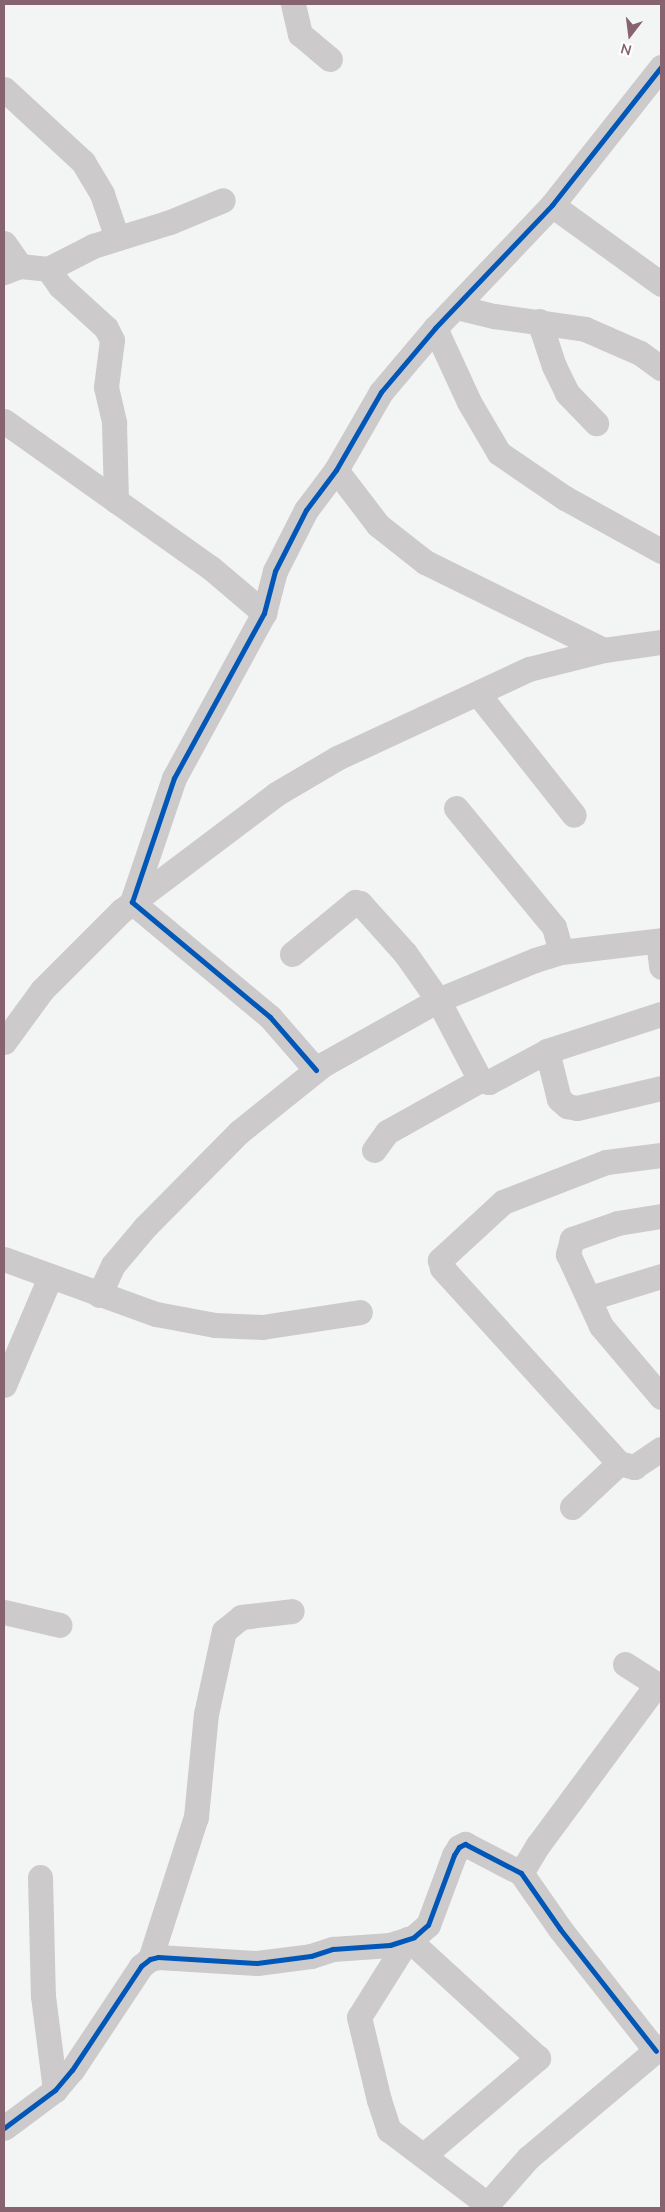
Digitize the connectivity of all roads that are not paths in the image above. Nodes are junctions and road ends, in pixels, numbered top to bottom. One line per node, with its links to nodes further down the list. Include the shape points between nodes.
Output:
1 (290, 5): 2 (street, via 300,34)
2 (330, 59)
3 (661, 67): 6 (street)
4 (4, 89): 7 (street, via 83,162 102,194)
5 (223, 200): 7 (street, via 170,222)
6 (552, 205): 11 (street); 12 (street)
7 (117, 238): 10 (street, via 93,246)
8 (4, 243): 9 (street)
9 (12, 269): 10 (street)
10 (48, 269): 19 (street, via 60,286 106,328 112,340 106,387 114,423)
11 (661, 284)
12 (457, 307): 13 (street, via 494,316); 14 (street)
13 (540, 321): 15 (street, via 585,329 640,353); 17 (street, via 554,366 567,393)
14 (435, 328): 18 (street, via 381,392); 20 (street, via 469,402 499,453 565,498)
15 (661, 368)
16 (4, 421): 19 (street)
17 (596, 423)
18 (336, 470): 21 (street, via 306,510 279,562); 23 (street, via 378,525 424,562)
19 (116, 501): 21 (street, via 210,568)
20 (661, 551)
21 (264, 614): 27 (street, via 174,778)
22 (661, 642): 23 (street)
23 (604, 650): 24 (street, via 529,669)
24 (478, 694): 26 (street); 27 (street, via 314,771 276,794)
25 (456, 808): 29 (street, via 554,927)
26 (574, 814)
27 (132, 902): 34 (street, via 42,990); 36 (street, via 270,1017)
28 (660, 940): 29 (street); 31 (street)
29 (561, 952): 32 (street)
30 (292, 954): 32 (street, via 355,902 360,902 405,953)
31 (661, 967)
32 (438, 1000): 36 (street); 37 (street)
33 (661, 1014): 35 (street)
34 (4, 1042)
35 (547, 1051): 37 (street, via 489,1082); 38 (street, via 559,1099 567,1106 577,1108)
36 (316, 1070): 45 (street, via 239,1132 144,1227 113,1265)
37 (480, 1080): 39 (street, via 387,1132)
38 (661, 1088)
39 (374, 1150)
40 (661, 1155): 51 (street, via 606,1162 503,1202 440,1260 442,1268)
41 (661, 1216): 46 (street, via 618,1223 572,1240 568,1254)
42 (4, 1259): 44 (street)
43 (661, 1276): 46 (street)
44 (50, 1278): 45 (street); 48 (street)
45 (99, 1295): 47 (street, via 156,1314 234,1327)
46 (590, 1298): 49 (street, via 601,1326)
47 (360, 1312)
48 (4, 1386)
49 (661, 1397)
50 (661, 1449): 51 (street, via 634,1467)
51 (619, 1463): 52 (street)
52 (572, 1507)
53 (292, 1611): 61 (street, via 242,1617 224,1631 206,1714 196,1817)
54 (4, 1612): 55 (street)
55 (60, 1625)
56 (625, 1664): 57 (street)
57 (659, 1685): 58 (street, via 538,1845)
58 (521, 1873): 60 (street, via 474,1846 466,1844 459,1847 428,1925); 62 (street, via 560,1929)
59 (40, 1877): 63 (street, via 43,1996)
60 (408, 1939): 61 (street, via 390,1945 333,1949 311,1956 257,1963); 65 (street, via 359,2017 389,2130); 65 (street, via 538,2058)
61 (150, 1959): 63 (street, via 141,1966)
62 (658, 2048): 66 (street, via 528,2158)
63 (55, 2090): 64 (street)
64 (4, 2128)
65 (424, 2155): 66 (street)
66 (485, 2206)

